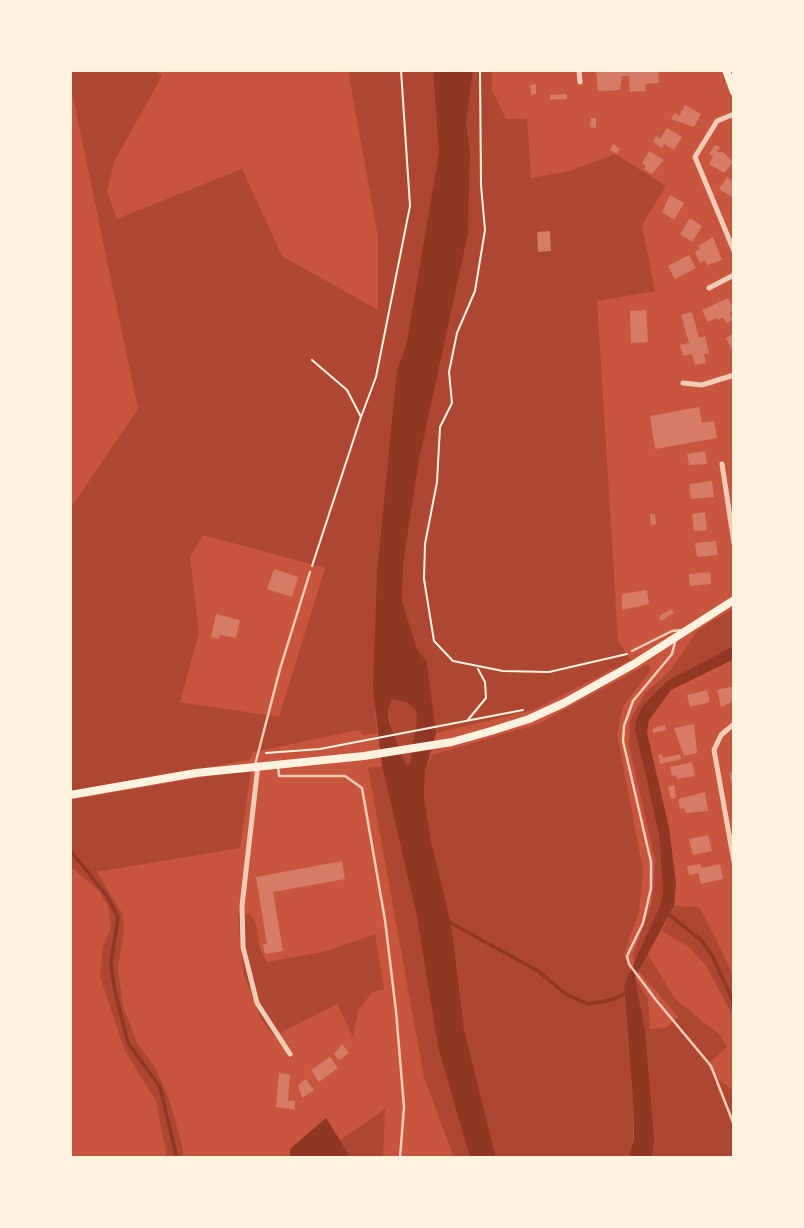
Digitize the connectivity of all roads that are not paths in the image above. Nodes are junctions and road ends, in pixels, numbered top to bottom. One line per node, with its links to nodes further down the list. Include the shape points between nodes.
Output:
1 (579, 70): 3 (street)
2 (726, 70): 4 (main road)
3 (580, 82)
4 (734, 92)
5 (734, 114): 6 (street, via 718,121 695,157)
6 (734, 251)
7 (734, 275): 8 (street)
8 (709, 288)
9 (734, 375): 10 (street, via 702,385)
10 (682, 383)
11 (722, 464): 12 (street)
12 (734, 543)
13 (310, 572): 20 (lane)
14 (734, 600): 15 (main road)
15 (689, 629): 16 (main road); 17 (lane, via 672,631)
16 (676, 639): 19 (main road, via 529,719 452,742); 26 (lane, via 672,654 634,701 624,726 623,741 651,862 643,923 627,956 636,974 711,1066)
17 (632, 651)
18 (734, 723): 23 (street, via 714,750)
19 (278, 763): 20 (main road); 27 (lane, via 279,776 345,776 362,788 396,1011 404,1107)
20 (257, 765): 21 (main road); 25 (street, via 242,906 243,947 257,1003)
21 (70, 795)
22 (734, 811): 23 (street)
23 (725, 813): 24 (street)
24 (734, 862)
25 (290, 1054)
26 (734, 1125)
27 (400, 1158)

